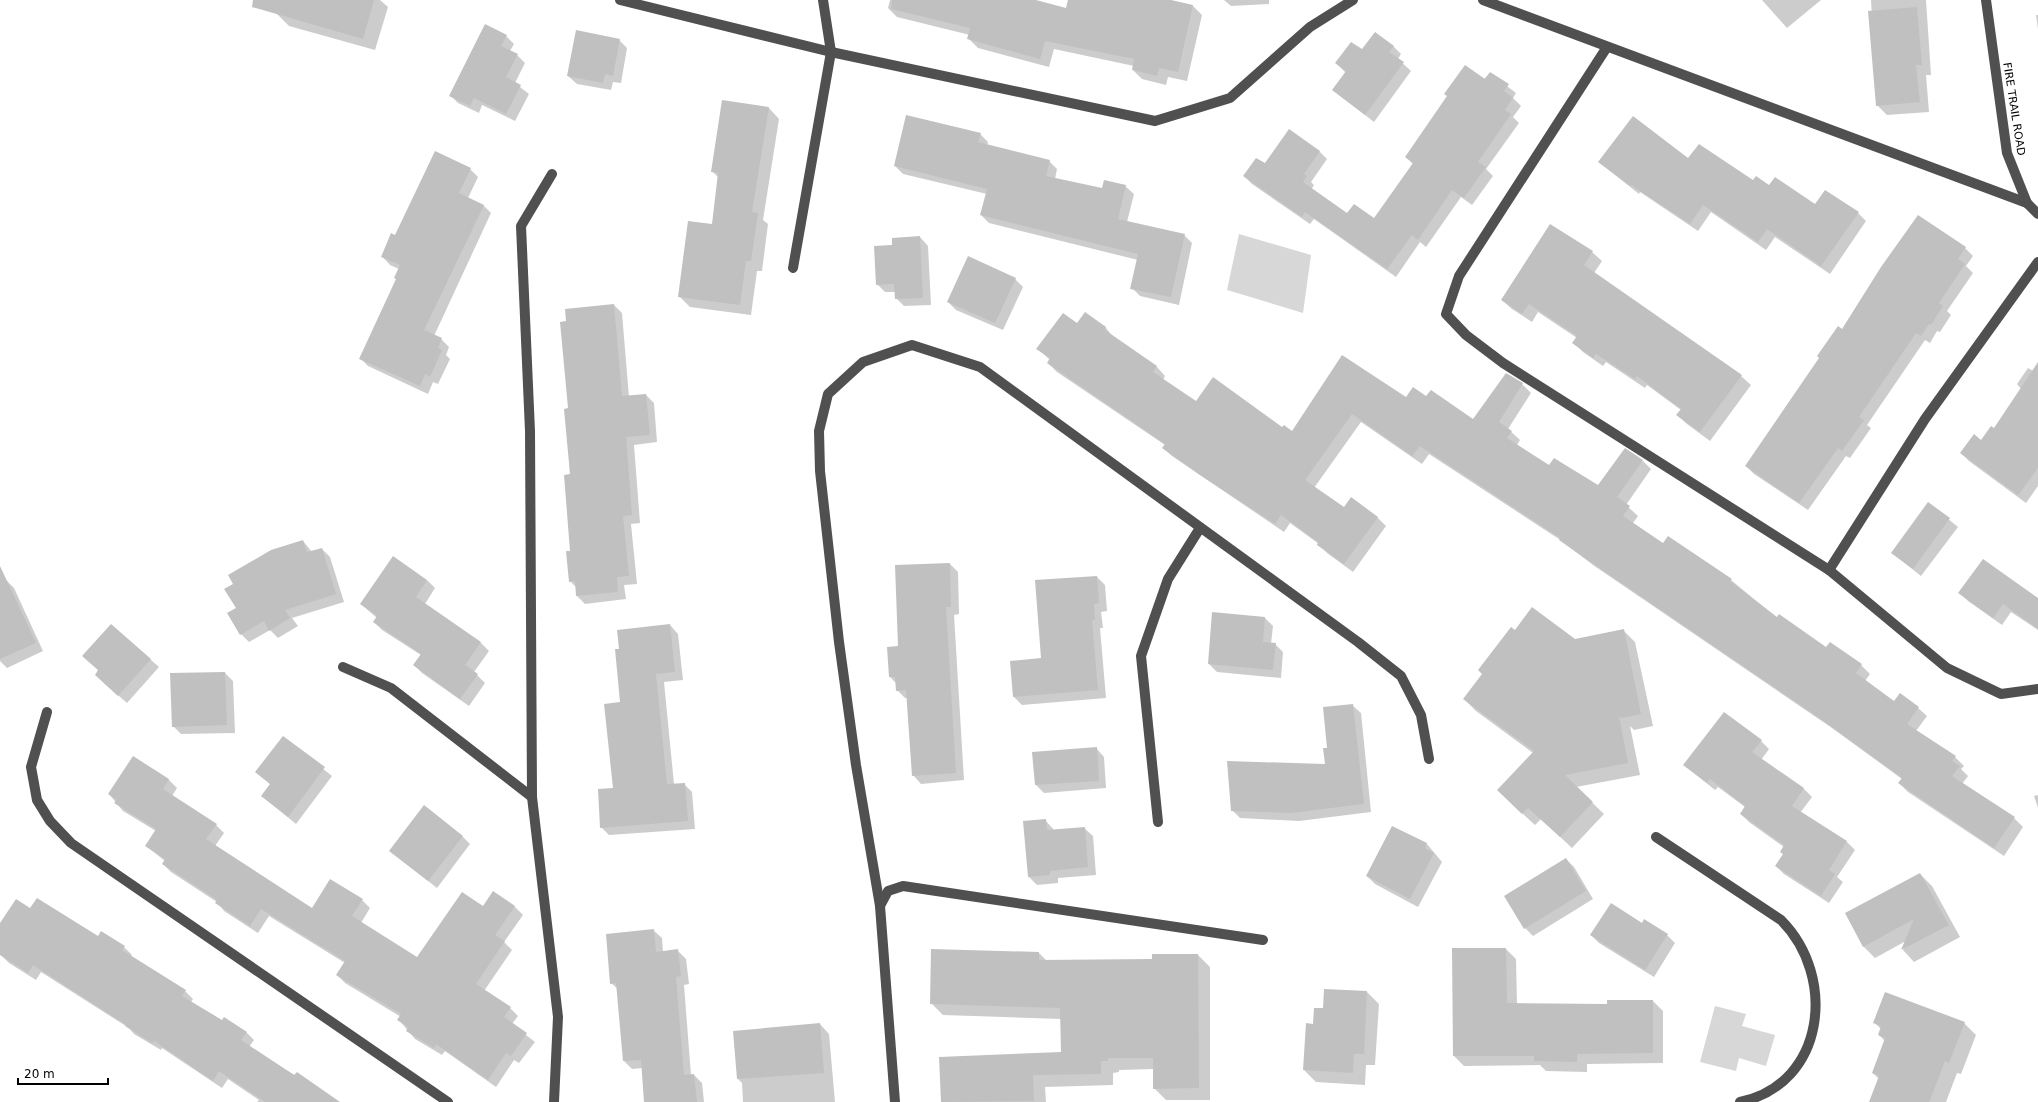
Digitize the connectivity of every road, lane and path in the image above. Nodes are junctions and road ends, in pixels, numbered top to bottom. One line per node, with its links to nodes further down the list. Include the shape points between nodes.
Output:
1 (620, 0): 7 (street)
2 (823, 0): 7 (street)
3 (1353, 0): 7 (street, via 1310,27 1230,98 1155,121)
4 (1482, 0): 6 (street)
5 (1986, 0): 9 (street, FIRE TRAIL ROAD, via 2007,154)
6 (1607, 47): 9 (street); 14 (street, via 1458,276 1446,314 1466,335 1503,363)
7 (831, 52): 12 (street)
8 (552, 174): 19 (street, via 521,226 530,430)
9 (2027, 203): 10 (street, FIRE TRAIL ROAD)
10 (2038, 214)
11 (2038, 262): 14 (street, via 1925,419)
12 (793, 268)
13 (1200, 528): 18 (street, via 1358,642 1400,676 1421,715); 20 (street, via 1168,579 1141,656); 22 (street, via 980,367 912,345 863,362 828,394 819,431 820,471 838,642)
14 (1829, 570): 16 (street, via 1947,668 2001,694)
15 (343, 667): 19 (street, via 391,688)
16 (2038, 689)
17 (47, 712): 24 (street, via 31,767 38,800 50,821 71,843)
18 (1430, 759)
19 (532, 797): 25 (street, via 558,1017)
20 (1158, 822)
21 (1656, 837): 27 (street, via 1781,920 1793,932 1809,965 1815,1000 1815,1018 1804,1058 1790,1076 1770,1090 1751,1100)
22 (880, 906): 23 (street, via 888,891 903,886); 26 (street)
23 (1263, 940)
24 (448, 1102)
25 (554, 1102)
26 (895, 1102)
27 (1740, 1102)

